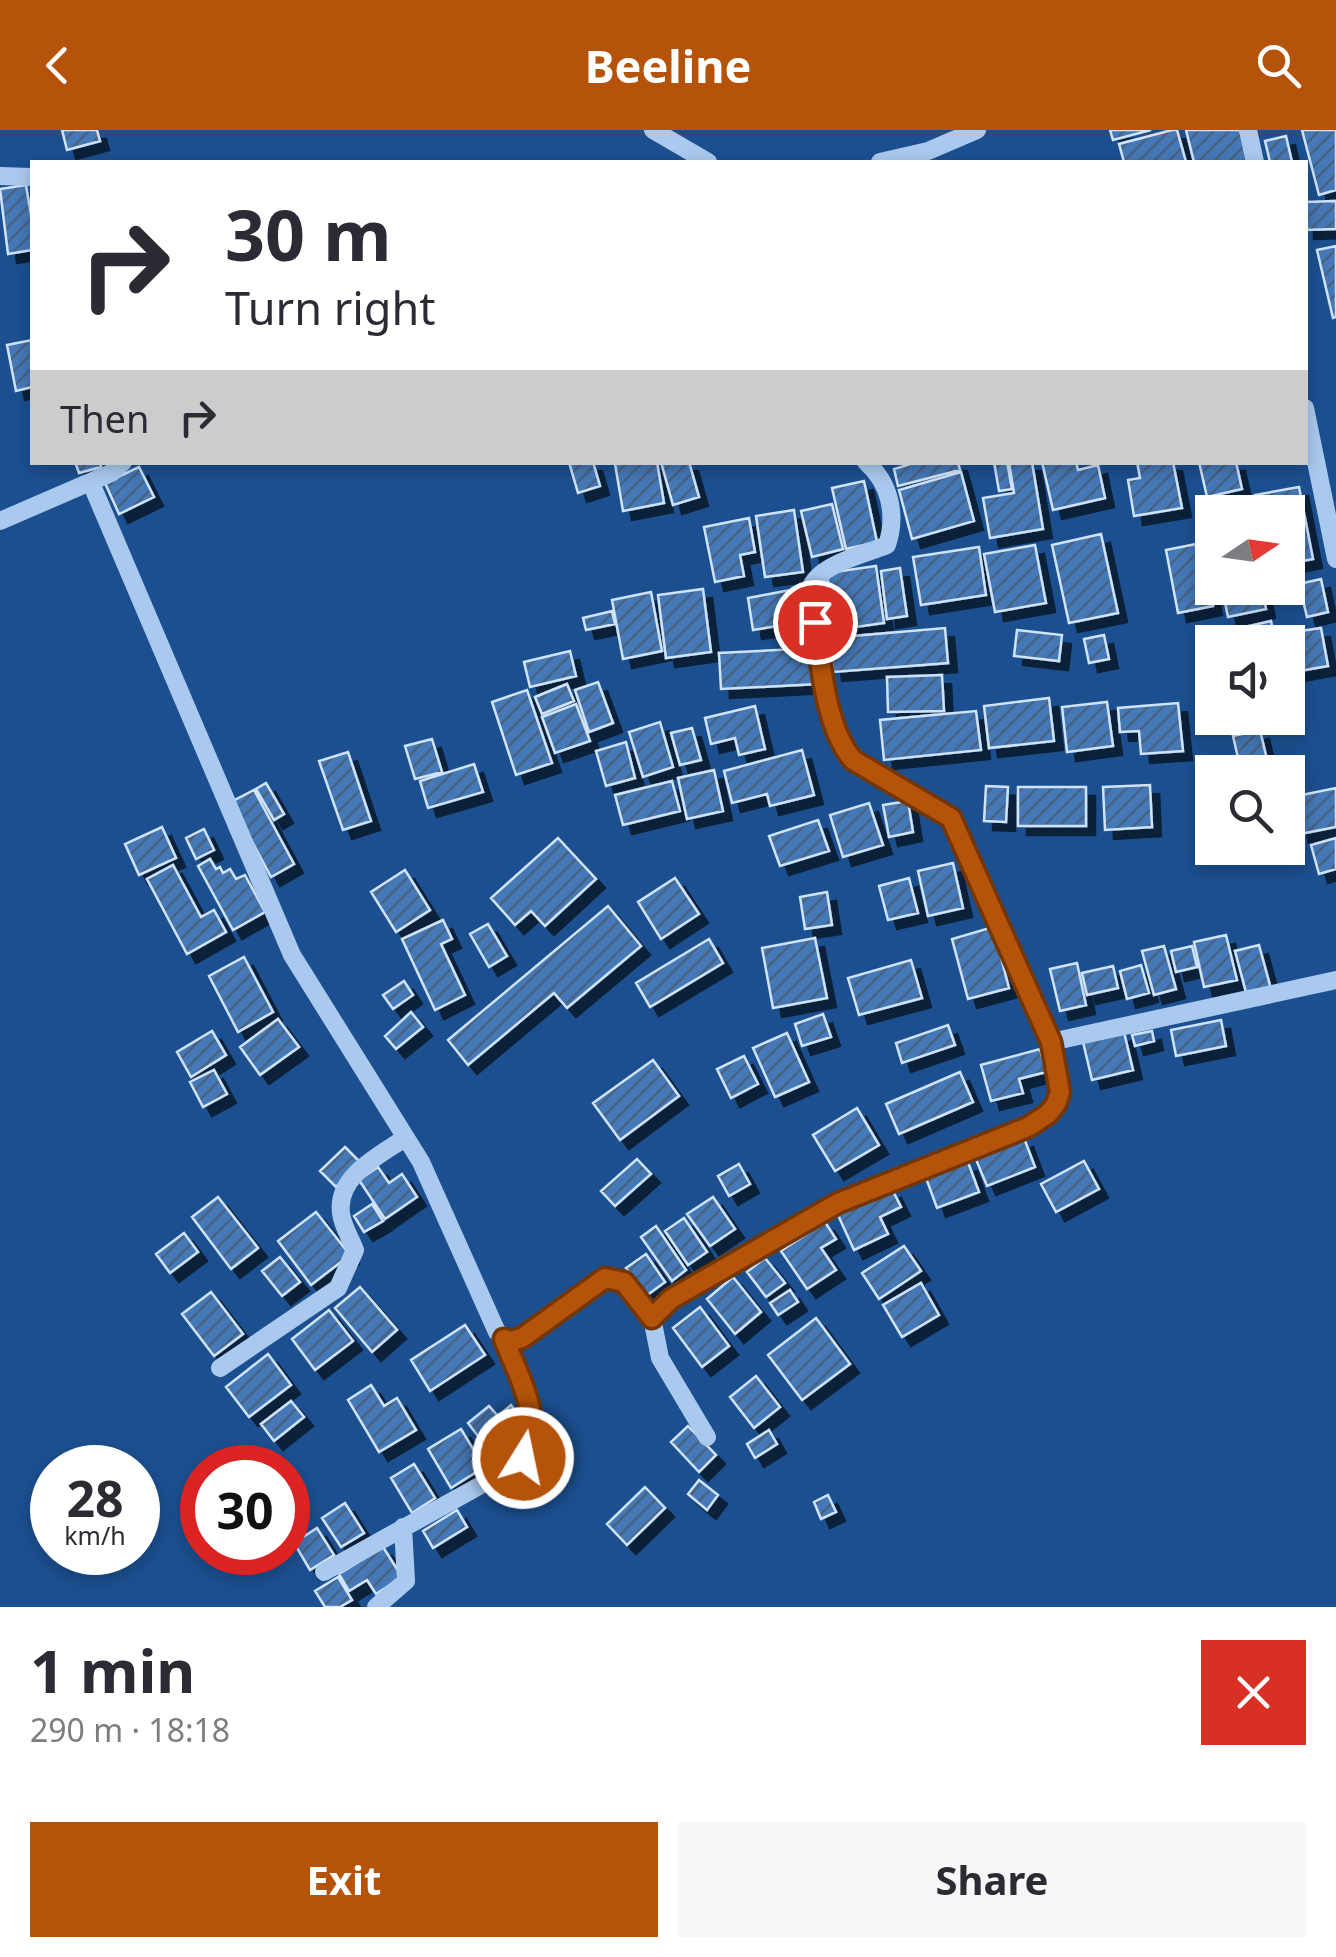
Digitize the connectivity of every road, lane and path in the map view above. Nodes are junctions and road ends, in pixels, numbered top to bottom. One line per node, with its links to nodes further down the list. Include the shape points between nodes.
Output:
1 (653, 130): 4 (street)
2 (978, 130): 5 (street)
3 (1248, 130): 6 (street)
4 (705, 160)
5 (889, 160)
6 (1255, 160)
7 (0, 176): 8 (street)
8 (30, 177)
9 (1308, 423): 14 (street)
10 (120, 465): 12 (street)
11 (869, 465): 16 (street, via 881,475 892,529 887,545 819,574 810,589 824,686 853,760 951,818)
12 (90, 483): 13 (street); 17 (street, via 292,954)
13 (0, 521)
14 (1336, 560)
15 (1336, 980): 16 (street)
16 (1051, 1042): 18 (street, via 1060,1092 1048,1114 838,1203 671,1299)
17 (405, 1138): 19 (street); 20 (street, via 346,1184 340,1212 355,1250 338,1288)
18 (652, 1318): 19 (street, via 624,1282 605,1278 522,1338); 21 (street, via 660,1358)
19 (504, 1339): 22 (street, via 533,1416 523,1458)
20 (220, 1368)
21 (707, 1436)
22 (402, 1527): 23 (street); 24 (street, via 406,1581)
23 (324, 1572)
24 (376, 1607)

